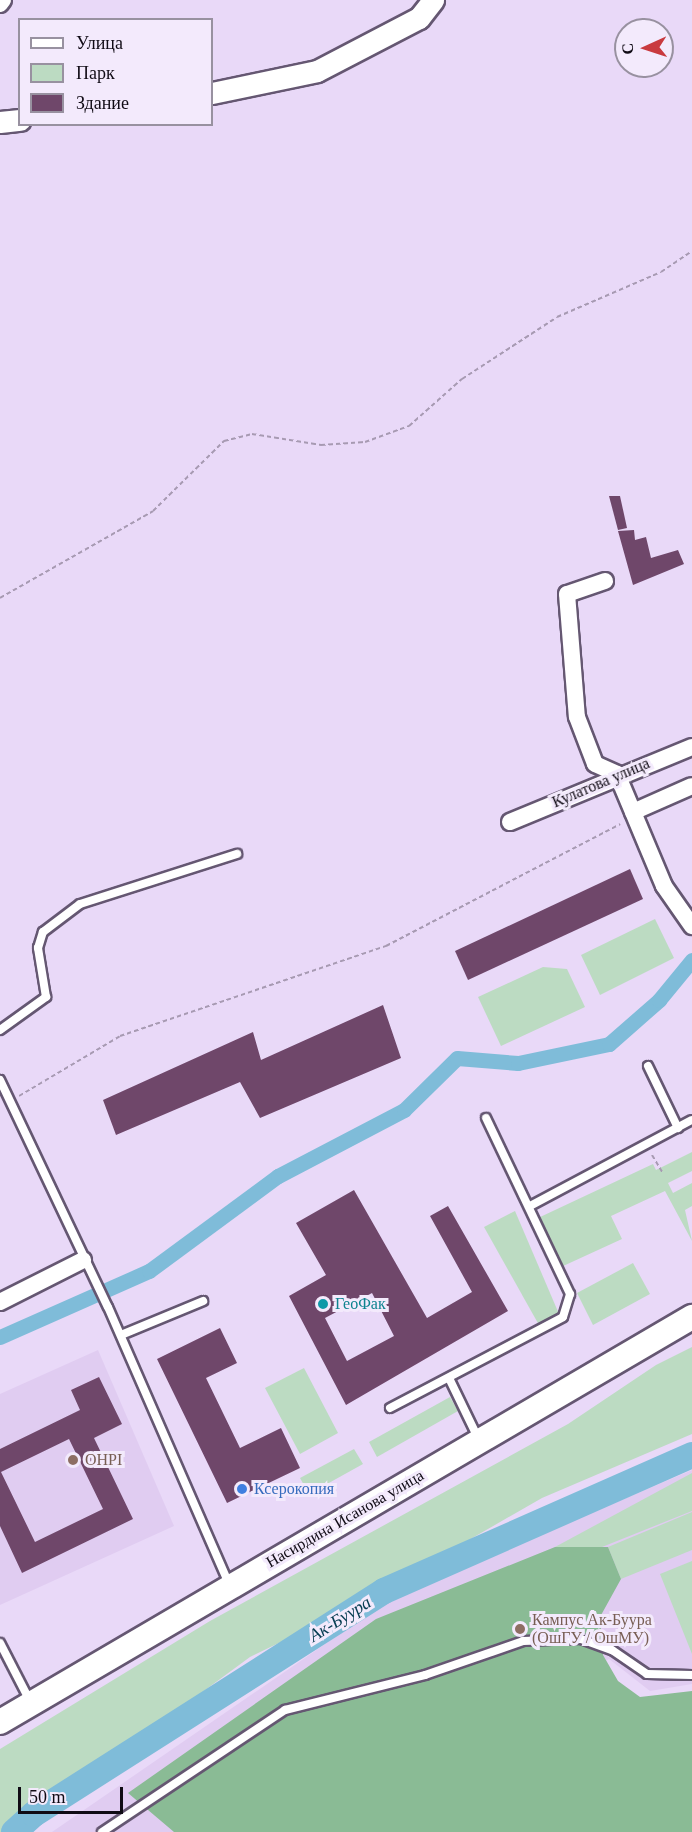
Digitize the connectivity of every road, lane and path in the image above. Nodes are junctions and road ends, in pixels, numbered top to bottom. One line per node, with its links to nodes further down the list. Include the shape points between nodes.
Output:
1 (3, 0): 3 (street)
2 (433, 0): 4 (street, via 419,18 317,71)
3 (0, 4)
4 (213, 93)
5 (18, 120): 6 (street)
6 (0, 122)
7 (692, 251): 9 (path, via 661,272 557,317 462,379 409,426 365,442 321,445 252,434 224,441 153,511)
8 (605, 581): 11 (street, via 567,594 577,717 595,764)
9 (0, 598)
10 (692, 747): 11 (street, Кулатова улица)
11 (617, 774): 13 (street); 14 (street, Кулатова улица)
12 (692, 786): 13 (street)
13 (633, 812): 16 (street); 20 (path, via 613,828 433,925 308,976 120,1036)
14 (510, 822)
15 (237, 854): 17 (lane, via 80,904 43,932 38,948 46,997)
16 (687, 922)
17 (0, 1030)
18 (648, 1066): 23 (lane)
19 (0, 1080): 20 (lane)
20 (11, 1101): 27 (lane)
21 (486, 1118): 26 (lane)
22 (692, 1120): 23 (lane)
23 (678, 1128): 24 (lane)
24 (647, 1144): 25 (path); 26 (lane)
25 (663, 1173)
26 (530, 1206): 32 (lane, via 570,1294 563,1317)
27 (83, 1260): 29 (street); 31 (lane)
28 (203, 1301): 31 (lane)
29 (0, 1302)
30 (692, 1317): 34 (main road, Насирдина Исанова улица)
31 (121, 1335): 35 (lane)
32 (449, 1378): 33 (lane); 34 (lane)
33 (390, 1408)
34 (480, 1440): 35 (main road, Насирдина Исанова улица)
35 (230, 1586): 38 (main road, Насирдина Исанова улица)
36 (0, 1643): 38 (lane)
37 (692, 1675): 40 (lane, via 647,1674 612,1650 580,1639 523,1641 425,1675 285,1710)
38 (31, 1704): 39 (main road, Насирдина Исанова улица)
39 (0, 1722)
40 (102, 1832)

